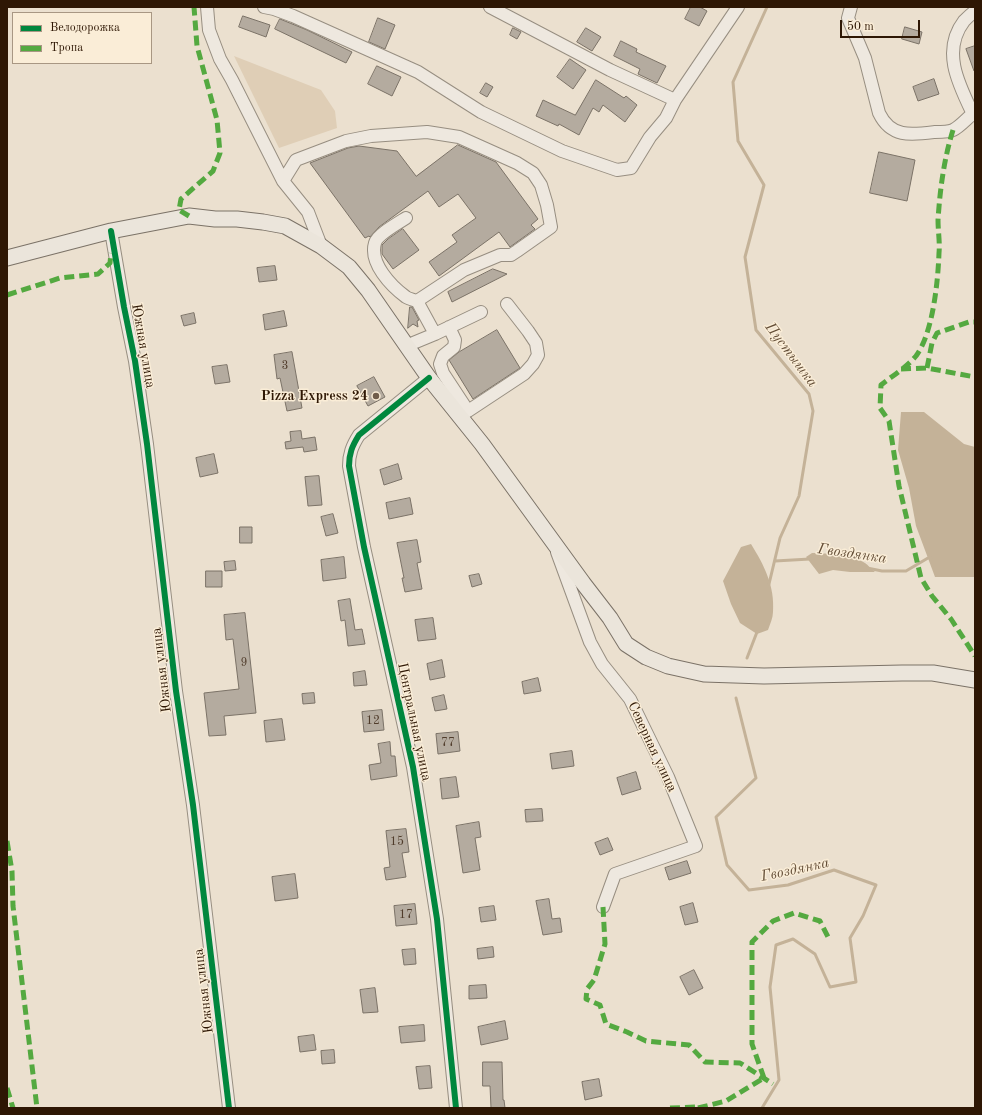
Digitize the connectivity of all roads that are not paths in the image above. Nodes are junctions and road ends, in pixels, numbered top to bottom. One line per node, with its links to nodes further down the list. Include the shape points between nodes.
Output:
1 (207, 7): 2 (street); 10 (street, via 209,30 220,59)
2 (212, 7)
3 (264, 7): 8 (street, via 293,16 418,72 481,112 562,151 617,170 632,168 650,137 666,118)
4 (490, 7): 8 (street, via 610,70)
5 (851, 7): 9 (street, via 848,18 865,58 879,113 890,128 898,133 911,134 953,130)
6 (736, 8): 8 (street)
7 (975, 11): 9 (street, via 964,22 952,51 963,93)
8 (675, 100)
9 (974, 113)
10 (283, 181): 13 (street, via 308,212); 15 (street, via 296,160 334,144 371,136 427,132 459,136 533,173 547,205 551,227 511,255 500,255 464,270)
11 (406, 218): 15 (street, via 374,242 374,258 383,275 407,298)
12 (111, 231): 13 (main road, via 189,216 237,219 285,226); 14 (main road); 26 (street, Южная улица, via 146,437)
13 (321, 246): 20 (main road, via 349,267)
14 (7, 258)
15 (417, 301): 19 (street)
16 (507, 304): 22 (street, via 536,343 538,355 524,374)
17 (481, 312): 18 (street)
18 (449, 327): 19 (street); 22 (street, via 455,340 454,347 443,356 440,364)
19 (435, 334): 20 (street)
20 (406, 346): 21 (main road)
21 (429, 378): 22 (main road); 27 (street, Центральная улица, via 359,435 352,445 349,466 364,547 413,767 438,919)
22 (463, 413): 23 (main road, via 482,444)
23 (553, 542): 24 (main road, via 610,618 626,644 646,657 668,666 689,672 728,676 902,672 933,673); 25 (street, Северная улица, via 590,642 602,664 630,699 668,777 696,846 615,874)
24 (975, 680)
25 (603, 907)
26 (229, 1108)
27 (456, 1108)

